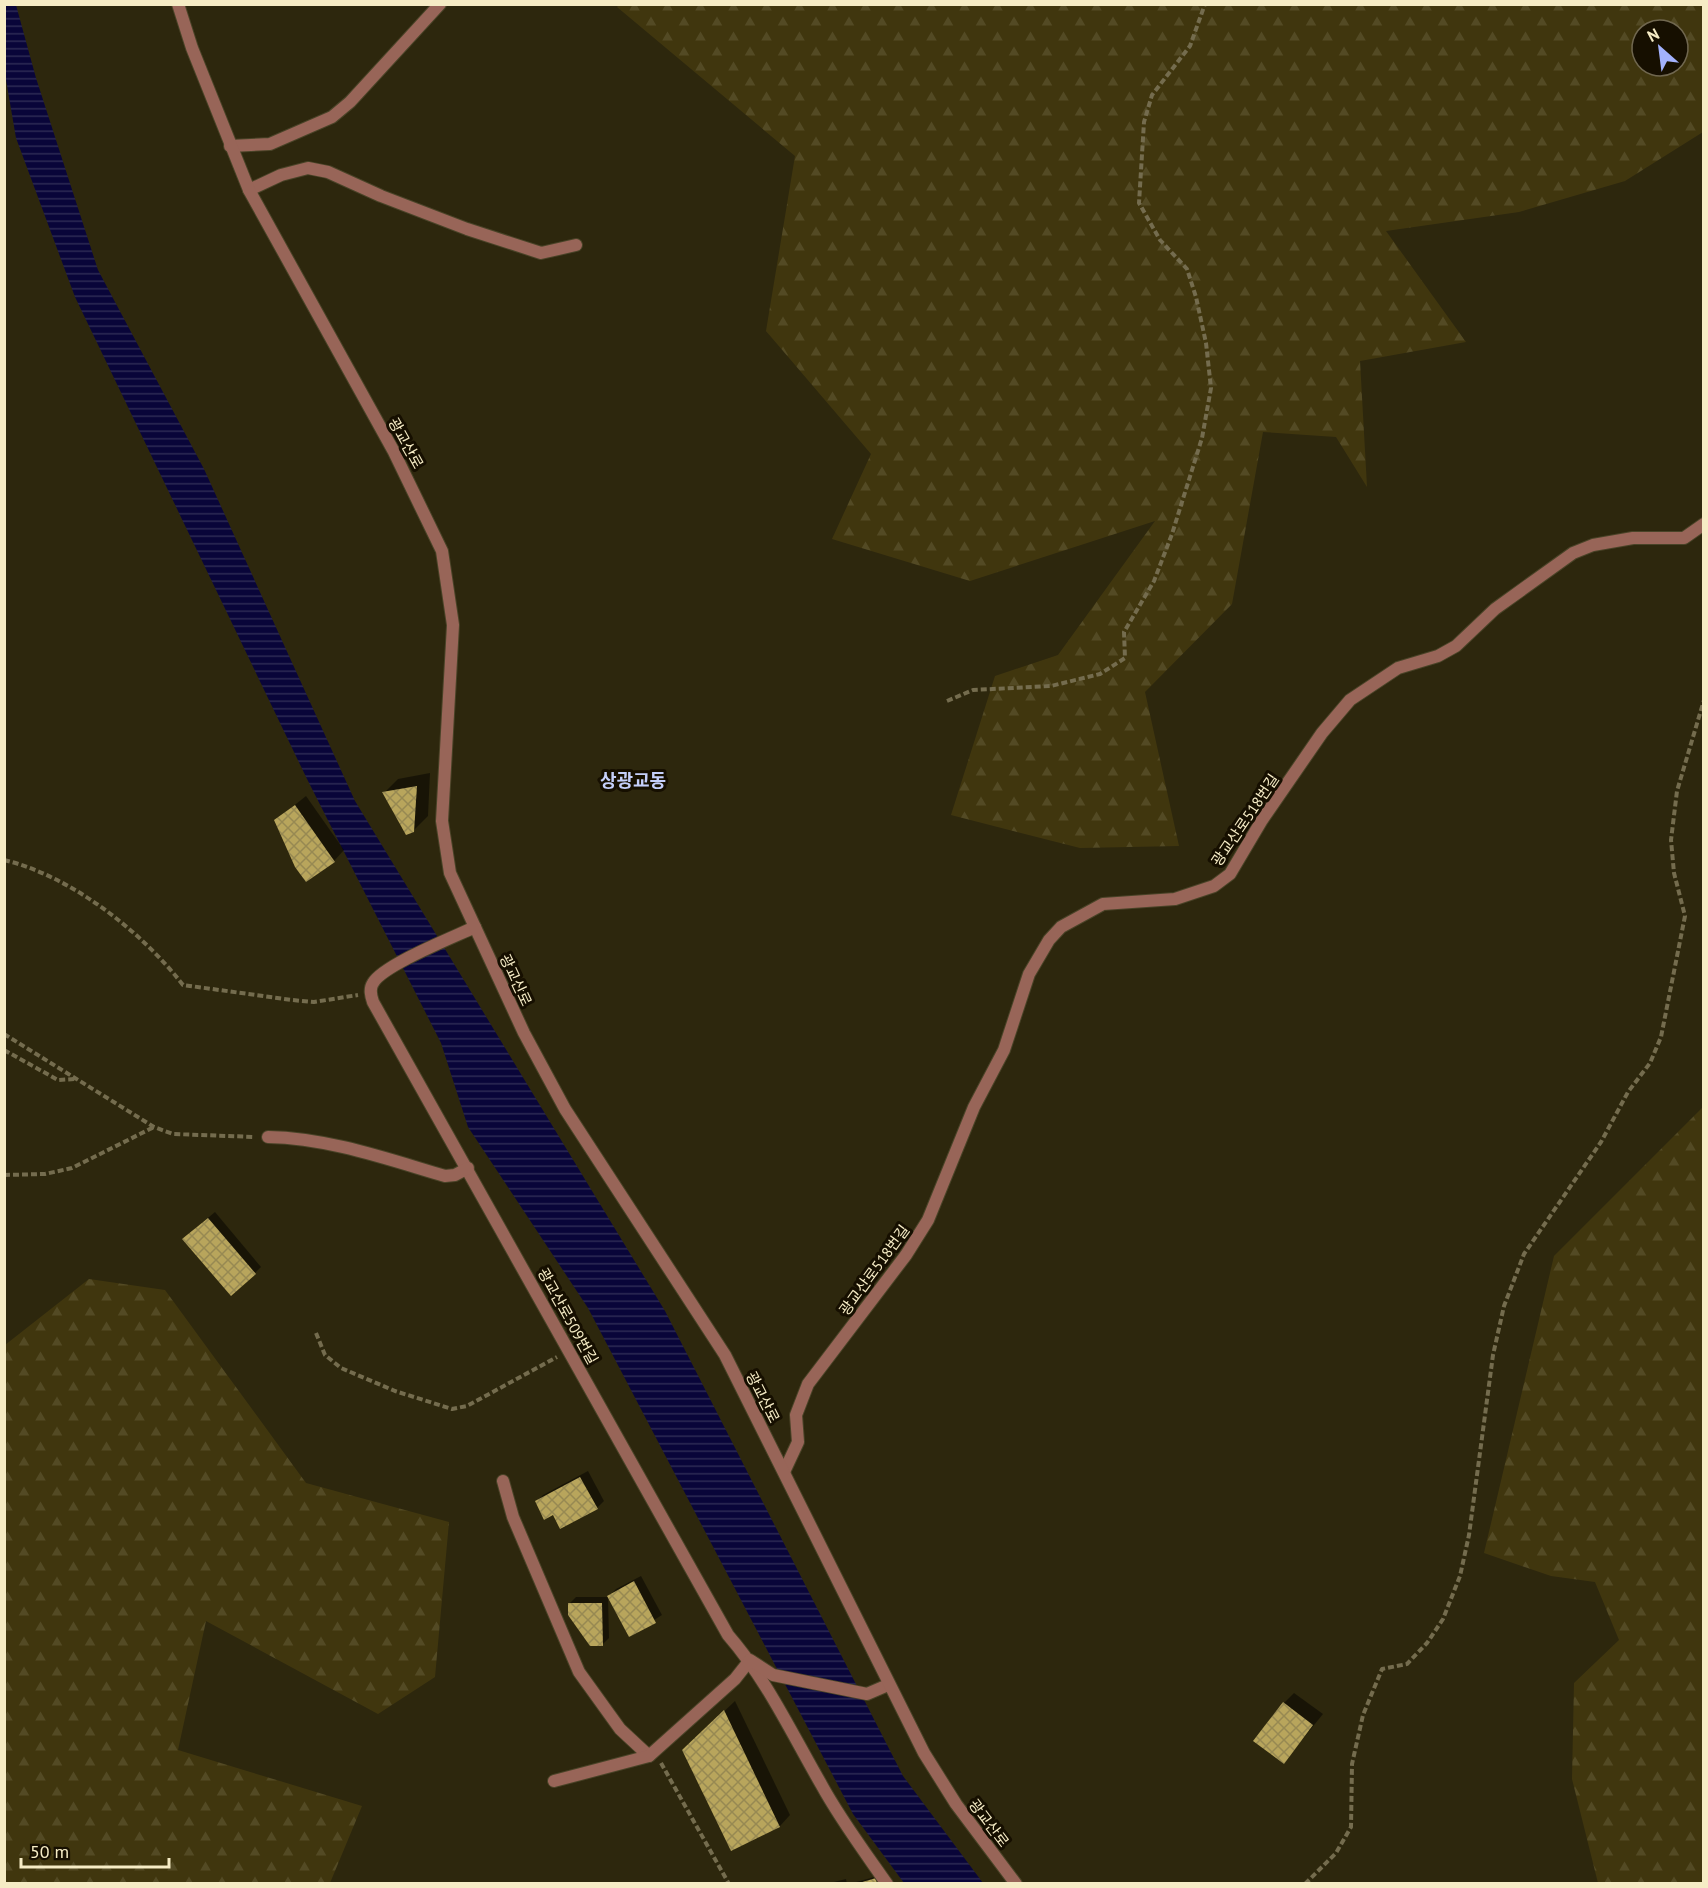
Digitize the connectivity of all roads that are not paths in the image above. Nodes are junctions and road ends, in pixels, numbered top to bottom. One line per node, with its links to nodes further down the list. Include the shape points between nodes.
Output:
1 (178, 4): 3 (street, 광교산로)
2 (440, 4): 3 (street, via 332,117 270,144)
3 (230, 146): 4 (street, 광교산로)
4 (249, 190): 5 (street, via 308,168 328,172 467,229 541,252); 7 (street, 광교산로, via 393,450 442,551 453,626 442,820 450,873)
5 (576, 245)
6 (1704, 524): 10 (street, 광교산로518번길, via 1684,538 1633,538 1573,553 1495,609 1456,646 1398,668 1350,700 1322,733 1262,820 1230,874 1214,886 1175,899 1103,904 1061,927 1048,940 1029,974 1004,1050 974,1107 928,1220 808,1384 796,1415 798,1442)
7 (475, 927): 9 (street, 광교산로509번길, via 388,969 372,988 373,1002); 10 (street, 광교산로, via 524,1033 565,1109 725,1355)
8 (268, 1137): 9 (street, via 295,1137 445,1176)
9 (468, 1168): 12 (street, 광교산로509번길, via 728,1635)
10 (784, 1472): 13 (street, 광교산로)
11 (503, 1481): 14 (street, via 513,1517 579,1672 620,1730)
12 (750, 1660): 13 (street, 광교산로509번길, via 773,1675 867,1694); 14 (street, via 735,1679); 16 (street, via 780,1706 820,1784)
13 (888, 1686): 17 (street, 광교산로, via 956,1804)
14 (651, 1755): 15 (street)
15 (554, 1781)
16 (888, 1884)
17 (1016, 1884)

